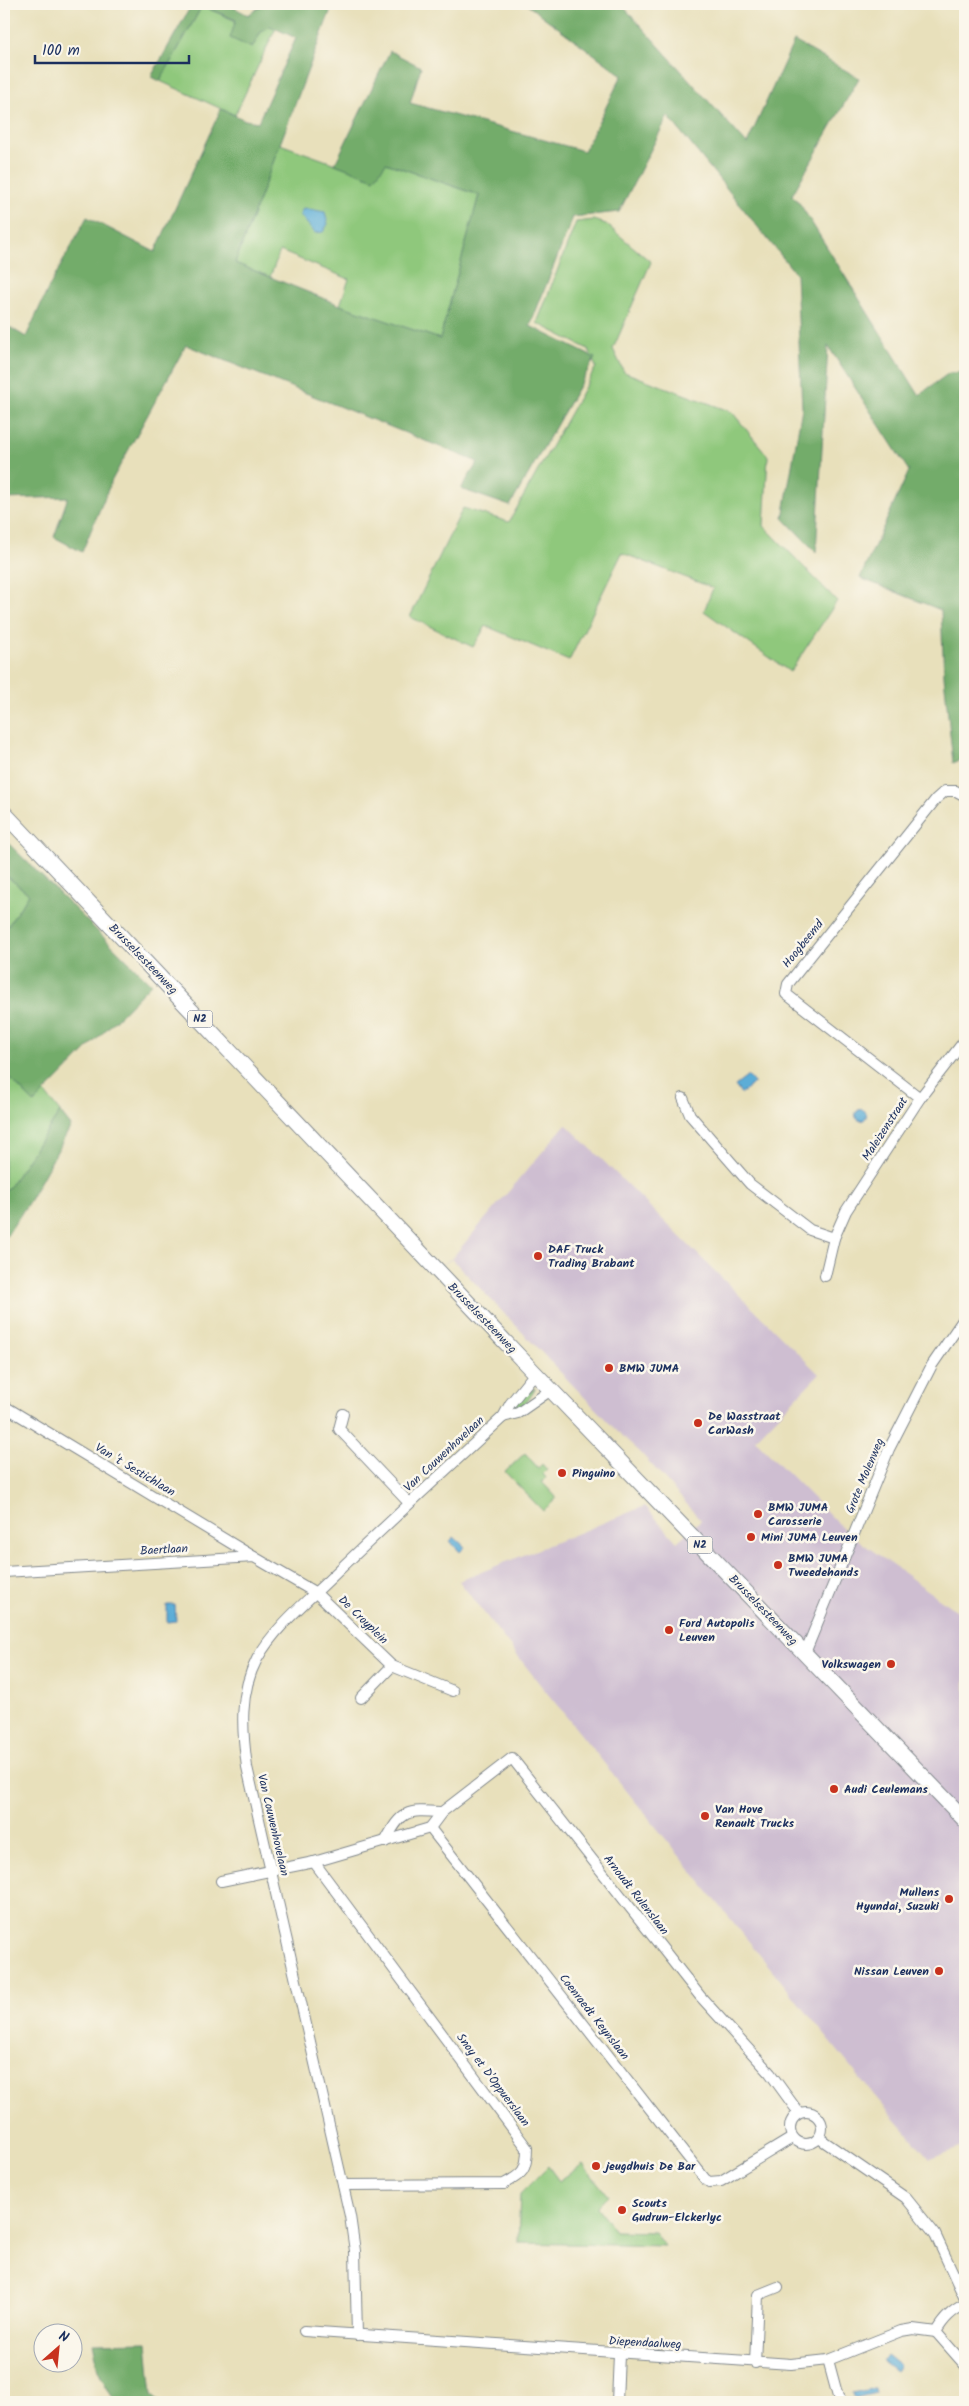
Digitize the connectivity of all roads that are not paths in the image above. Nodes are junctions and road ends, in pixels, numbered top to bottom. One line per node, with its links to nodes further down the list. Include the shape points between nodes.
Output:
1 (961, 793): 5 (street, Hoogbeemd, via 945,791 936,799 788,984 786,994)
2 (4, 813): 9 (main road, Brusselsesteenweg / N2)
3 (965, 1040): 5 (street, Maleizenstraat)
4 (683, 1098): 6 (street, via 690,1115 750,1184 810,1230)
5 (920, 1098): 6 (street, Maleizenstraat, via 846,1211)
6 (834, 1238): 7 (street, Maleizenstraat)
7 (825, 1276)
8 (965, 1317): 18 (street, Grote Molenweg, via 932,1366 889,1449)
9 (535, 1373): 10 (main road, Brusselsesteenweg / N2); 13 (street, Van Couwenhovelaan)
10 (551, 1390): 13 (street, Van Couwenhovelaan, via 518,1413); 18 (main road, Brusselsesteenweg / N2)
11 (4, 1406): 15 (street, Van 't Sestichlaan)
12 (343, 1414): 14 (street, via 339,1429)
13 (502, 1417): 14 (street, Van Couwenhovelaan)
14 (409, 1504): 17 (street, Van Couwenhovelaan)
15 (254, 1557): 16 (street, Baertlaan); 17 (street)
16 (4, 1572)
17 (316, 1593): 19 (street, De Croyplein); 27 (street, Van Couwenhovelaan, via 277,1631 257,1660 246,1689 241,1723 247,1767)
18 (805, 1653): 23 (main road, Brusselsesteenweg / N2)
19 (392, 1666): 20 (street, De Croyplein); 21 (street)
20 (453, 1691)
21 (361, 1698)
22 (442, 1812): 24 (street, Arnoudt Rulenslaan); 25 (street, via 405,1813 395,1823); 29 (street, Arnoudt Rulenslaan, via 512,1758 700,1996 770,2073)
23 (965, 1820)
24 (430, 1828): 25 (street); 30 (street, Coenraedt Keynslaan, via 705,2179 721,2181)
25 (385, 1842): 26 (street)
26 (314, 1862): 27 (street); 32 (street, Snoy et D'Oppuerslaan, via 527,2148 525,2167 519,2176 504,2184)
27 (270, 1870): 28 (street); 32 (street, Van Couwenhovelaan)
28 (221, 1881)
29 (799, 2113): 30 (street, via 790,2124); 31 (street, via 810,2112 818,2118 822,2128)
30 (792, 2138): 31 (street, via 805,2144)
31 (819, 2138): 34 (street, via 906,2198 934,2234)
32 (343, 2185): 38 (street, Van Couwenhovelaan, via 355,2251)
33 (778, 2287): 41 (street, via 758,2295)
34 (965, 2299)
35 (965, 2304): 37 (street, via 951,2312)
36 (304, 2331): 38 (street, Diependaalweg)
37 (936, 2332): 40 (street, Diependaalweg, via 901,2331); 42 (street)
38 (357, 2334): 39 (street, Diependaalweg)
39 (618, 2354): 41 (street, Diependaalweg); 43 (street)
40 (828, 2360): 41 (street, Diependaalweg); 44 (street)
41 (755, 2363)
42 (965, 2365)
43 (617, 2402)
44 (842, 2402)

